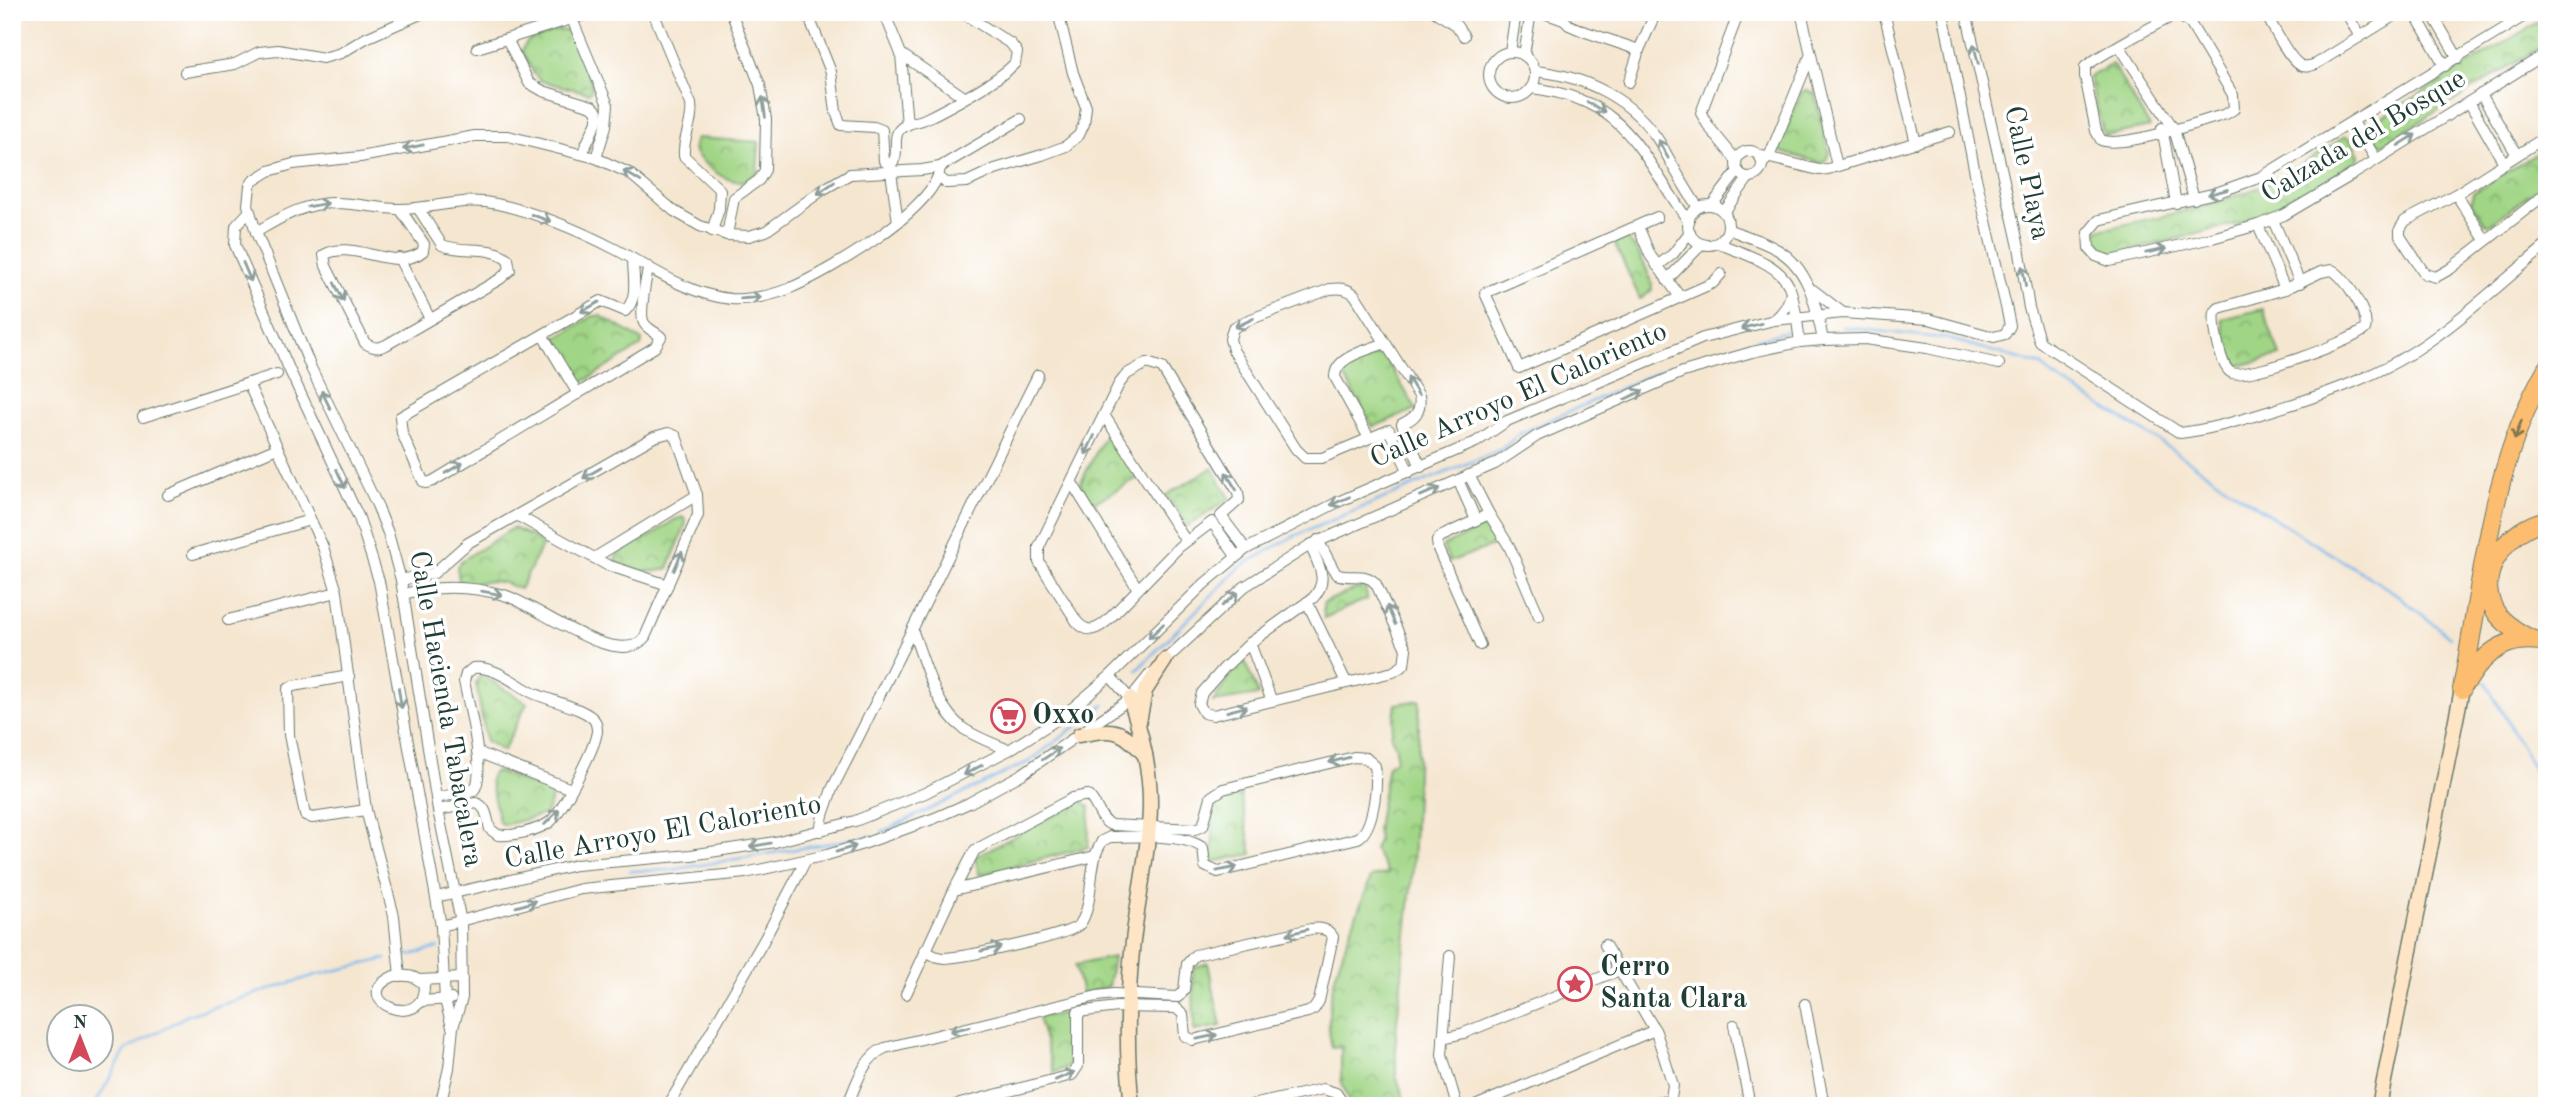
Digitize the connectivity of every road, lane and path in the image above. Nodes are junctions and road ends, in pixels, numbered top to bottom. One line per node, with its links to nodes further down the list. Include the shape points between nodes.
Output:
1 (425, 12): 41 (street, via 341,54 323,58 278,50 259,52 235,64)
2 (594, 12): 26 (street)
3 (653, 12): 84 (street, via 691,104 684,156 720,190)
4 (731, 12): 86 (street, one-way to 4, via 734,198 759,180 766,165 762,96)
5 (807, 12): 63 (street, via 831,72 841,125 882,130 884,161)
6 (884, 12): 35 (street)
7 (961, 12): 45 (street, via 1017,52 1012,67)
8 (1058, 12): 65 (street, via 1086,107 1079,135 1066,146 967,182 946,183)
9 (1435, 12): 27 (street)
10 (1516, 12): 33 (street)
11 (1531, 12): 37 (street)
12 (1541, 12): 25 (street)
13 (1656, 12): 32 (street)
14 (1739, 12): 61 (street, via 1701,110)
15 (1801, 12): 34 (street)
16 (1884, 12): 55 (street)
17 (1943, 12): 109 (street, Calle Playa, via 2010,326)
18 (1966, 12): 90 (street, Calle Playa, one-way to 18, via 2434,339 2385,368 2314,397 2180,433 2040,342)
19 (2265, 12): 28 (street, via 2302,66 2316,64)
20 (2346, 12): 28 (street)
21 (2400, 12): 28 (street)
22 (2414, 12): 39 (street)
23 (2431, 12): 38 (street)
24 (2531, 12): 38 (street, Calzada del Bosque)
25 (1567, 16): 32 (street, via 1569,26)
26 (572, 19): 29 (street); 58 (street, via 608,105)
27 (1464, 36)
28 (2360, 37)
29 (507, 39): 31 (street); 56 (street, via 529,83 597,111)
30 (2120, 47): 47 (street); 51 (street, via 2167,17 2178,15 2190,23 2235,106 2226,114); 53 (street, via 2088,64 2084,71 2098,135 2105,142 2116,143)
31 (477, 48)
32 (1639, 50): 42 (street)
33 (1510, 52): 37 (street); 43 (street, via 1492,65 1493,86 1511,98)
34 (1811, 53): 59 (street); 64 (street)
35 (901, 54): 45 (street); 50 (street)
36 (2547, 54): 44 (street, Calzada del Bosque)
37 (1524, 55): 40 (street)
38 (2458, 58): 39 (street, Calzada del Bosque)
39 (2445, 66): 49 (street, Calzada del Bosque)
40 (1535, 71): 43 (street); 72 (street, one-way to 40, via 1644,121 1617,98 1570,76)
41 (185, 72)
42 (1629, 82)
43 (1531, 88): 82 (street, one-way to 82, via 1576,97 1612,118 1647,156)
44 (2481, 94): 46 (street, Calzada del Bosque); 57 (street)
45 (964, 97): 50 (street)
46 (2469, 102): 60 (street, Calzada del Bosque, one-way to 46); 62 (street)
47 (2162, 114): 51 (street); 53 (street)
48 (1021, 119): 65 (street)
49 (2353, 122): 60 (street); 69 (street, Calzada del Bosque, one-way to 69, via 2261,177)
50 (906, 125): 63 (street, via 896,134)
51 (2174, 129): 53 (street); 69 (street)
52 (1951, 132): 55 (street)
53 (2161, 133): 70 (street)
54 (2547, 136): 57 (street)
55 (1916, 143): 64 (street)
56 (582, 154): 58 (street); 75 (street, one-way to 75, via 491,135 353,159 293,164 253,181 248,192)
57 (2517, 155): 62 (street)
58 (596, 158): 84 (street, one-way to 58, via 674,211 629,173)
59 (1763, 159): 61 (street, via 1750,151); 64 (street, via 1819,170); 66 (street, via 1759,172)
60 (2376, 159): 78 (street, Calzada del Bosque)
61 (1739, 161): 66 (street); 71 (street)
62 (2504, 163): 68 (street)
63 (892, 164): 65 (street); 79 (street); 86 (street, one-way to 86, via 850,174 766,231)
64 (1837, 166)
65 (939, 172): 79 (street, via 917,205)
66 (1749, 177): 76 (street)
67 (2547, 193): 87 (street)
68 (2456, 194): 87 (street); 87 (street, via 2405,221 2399,232 2403,241 2425,274 2435,277)
69 (2194, 198): 70 (street, Calzada del Bosque)
70 (2176, 203): 80 (street, Calzada del Bosque, one-way to 80, via 2099,220 2088,233 2089,248 2110,261)
71 (1712, 205): 72 (street); 76 (street)
72 (1698, 207): 82 (street)
73 (418, 208): 74 (street); 92 (street, one-way to 92, via 455,201 497,204 581,233); 107 (street, via 442,245 495,252 510,264 500,279)
74 (400, 209): 85 (street, one-way to 74, via 295,211 320,204); 91 (street, via 424,251)
75 (249, 212): 85 (street, Calle Hacienda Tabacalera); 179 (street, one-way to 179, via 236,226 235,245 359,517 379,580)
76 (1724, 212): 83 (street)
77 (1657, 217): 81 (street)
78 (2273, 220): 80 (street, Calzada del Bosque); 99 (street)
79 (898, 222): 95 (street, one-way to 79, via 715,296 766,296 869,245)
80 (2258, 225): 101 (street)
81 (1637, 226): 94 (street); 103 (street, via 1485,293 1519,368)
82 (1689, 227): 89 (street); 94 (street, via 1673,254)
83 (1728, 229): 88 (street); 93 (street, via 1778,250)
84 (712, 231): 86 (street)
85 (256, 232): 145 (street, Calle Hacienda Tabacalera, one-way to 85, via 377,505 311,368)
86 (727, 235)
87 (2485, 240)
88 (1718, 243): 89 (street); 97 (street)
89 (1702, 244): 98 (street)
90 (2547, 245)
91 (399, 258): 107 (street); 107 (street, one-way to 107, via 342,250 324,255 365,343 372,348 381,348)
92 (632, 259): 95 (street); 110 (street, one-way to 110, via 634,295 625,311 601,301)
93 (1790, 260): 97 (street); 100 (street)
94 (1657, 266): 98 (street)
95 (649, 267): 119 (street, via 642,317 661,337 660,343)
96 (1721, 274): 103 (street)
97 (1779, 274): 102 (street)
98 (1667, 280): 103 (street)
99 (2300, 283): 101 (street); 101 (street, via 2321,272 2336,271 2364,313 2365,330 2294,360 2232,373 2222,360 2215,312 2224,305)
100 (1810, 287): 104 (street); 105 (street)
101 (2286, 289)
102 (1791, 293): 106 (street); 108 (street)
103 (1680, 297)
104 (1843, 313): 105 (street, Calle Arroyo El Caloriento); 109 (street, Calle Arroyo El Caloriento, via 1929,319 1994,337)
105 (1818, 316): 106 (street, Calle Arroyo El Caloriento); 111 (street)
106 (1796, 318): 108 (street, Calle Arroyo El Caloriento); 112 (street)
107 (430, 319)
108 (1774, 320): 126 (street, Calle Arroyo El Caloriento, one-way to 126, via 1703,338 1648,360 1507,421 1476,442)
109 (2005, 334)
110 (543, 336): 119 (street); 119 (street, one-way to 119, via 400,417 419,478 433,481)
111 (1823, 340): 112 (street, Calle Arroyo El Caloriento); 114 (street, Calle Arroyo El Caloriento, via 1865,339)
112 (1800, 342): 128 (street, Calle Arroyo El Caloriento, one-way to 112, via 1537,436 1682,372)
113 (1385, 343): 122 (street, one-way to 113, via 1418,413 1420,402); 124 (street, via 1341,362 1335,371); 124 (street, one-way to 124, via 1355,295 1345,289 1330,289 1246,321 1231,334 1233,351 1305,458 1322,458)
114 (1998, 364)
115 (2547, 368): 144 (highway, one-way to 144, via 2514,441 2493,520)
116 (277, 374): 118 (street)
117 (1038, 375): 153 (street)
118 (248, 383): 121 (street); 125 (street)
119 (578, 394)
120 (1104, 415): 129 (street, one-way to 129); 134 (street, one-way to 120, via 1235,506 1238,492 1162,368 1147,363 1127,374); 138 (street)
121 (143, 417)
122 (1402, 424): 123 (street); 126 (street)
123 (1389, 430): 124 (street); 127 (street)
124 (1369, 438)
125 (277, 448): 130 (street); 135 (street)
126 (1421, 467): 127 (street, Calle Arroyo El Caloriento)
127 (1409, 472): 140 (street, Calle Arroyo El Caloriento, one-way to 140, via 1328,506)
128 (1464, 478): 132 (street); 136 (street); 139 (street, Calle Arroyo El Caloriento, one-way to 128)
129 (1072, 483): 147 (street); 147 (street, via 1039,547 1039,562 1086,630 1101,627)
130 (168, 495)
131 (697, 495): 133 (street, one-way to 133, via 676,436 662,433); 143 (street); 146 (street, one-way to 131, via 698,514)
132 (1489, 514): 136 (street); 151 (street, via 1509,545)
133 (518, 516): 143 (street); 145 (street, via 468,543 434,573)
134 (1216, 519): 138 (street); 140 (street); 142 (street)
135 (310, 520): 141 (street); 148 (street)
136 (1476, 520): 156 (street, via 1437,541)
137 (2547, 520): 144 (highway, via 2523,528 2505,544)
138 (1186, 541): 147 (street)
139 (1314, 543): 150 (street, via 1323,578 1320,589); 157 (street, Calle Arroyo El Caloriento, one-way to 139, via 1244,587); 160 (street, one-way to 139, via 1399,669 1406,660 1406,649 1376,584 1367,577 1336,574)
140 (1246, 549): 142 (street, Calle Arroyo El Caloriento)
141 (194, 554)
142 (1236, 556): 159 (street, Calle Arroyo El Caloriento, one-way to 159)
143 (594, 558): 146 (street)
144 (2487, 573): 154 (highway, via 2492,607 2515,631); 161 (highway)
145 (401, 580): 149 (street, Calle Hacienda Tabacalera)
146 (668, 585): 149 (street, one-way to 146, via 436,587 507,596 595,640 631,648 645,637)
147 (1138, 589)
148 (337, 592): 152 (street); 158 (street)
149 (403, 594): 170 (street, Calle Hacienda Tabacalera)
150 (1307, 602): 155 (street); 160 (street)
151 (1539, 616)
152 (228, 620)
153 (913, 632): 166 (street, via 951,716 974,734); 173 (street, via 832,789)
154 (2539, 641): 161 (highway, via 2516,641 2494,650)
155 (1250, 643): 163 (street); 163 (street, one-way to 163, via 1202,693 1199,705 1204,713 1213,715)
156 (1480, 646)
157 (1165, 660): 162 (street, Calle Arroyo El Caloriento); 164 (street, via 1146,691)
158 (349, 676): 171 (street); 171 (street, via 288,690 289,735 305,815 312,818)
159 (1110, 676): 162 (street); 166 (street, Calle Arroyo El Caloriento, via 1064,715)
160 (1346, 682): 163 (street)
161 (2462, 689): 214 (street)
162 (1130, 699): 164 (street); 165 (street, Calle Arroyo El Caloriento)
163 (1271, 699)
164 (1138, 724): 168 (street)
165 (1079, 735): 168 (street, via 1112,730 1127,735); 176 (street, Calle Arroyo El Caloriento, one-way to 165, via 958,808 1022,774)
166 (1009, 750): 173 (street, Calle Arroyo El Caloriento, one-way to 173, via 957,779)
167 (477, 752): 169 (street); 169 (street, via 464,681 468,671 480,667 593,718 596,736); 170 (street, via 477,787)
168 (1146, 756): 174 (street)
169 (571, 789): 172 (street, one-way to 169, via 481,804 493,834 509,835 551,821)
170 (436, 798): 172 (street, Calle Hacienda Tabacalera)
171 (366, 810): 186 (street, via 394,916)
172 (438, 810): 178 (street, Calle Hacienda Tabacalera)
173 (820, 831): 178 (street, Calle Arroyo El Caloriento, one-way to 178, via 719,852 576,865)
174 (1148, 833): 174 (street, one-way to 174, via 1193,842 1203,848 1205,866 1218,872 1358,838 1370,823 1375,766 1366,758 1354,757 1223,789 1208,802 1200,828); 175 (street, via 1105,839); 177 (street, via 1107,824 1095,802 1088,795 1079,796 975,850); 194 (street)
175 (1095, 856): 177 (street); 183 (street, one-way to 175, via 946,958 1077,928 1085,915)
176 (806, 860): 180 (street, Calle Arroyo El Caloriento, one-way to 176, via 581,889 722,876); 202 (street)
177 (954, 890): 183 (street)
178 (456, 893): 179 (street, Calle Arroyo El Caloriento); 180 (street, Calle Hacienda Tabacalera)
179 (436, 897): 181 (street)
180 (461, 922): 181 (street, Calle Arroyo El Caloriento); 187 (street, Calle Hacienda Tabacalera)
181 (440, 926): 188 (street)
182 (1605, 945): 185 (street)
183 (925, 950): 190 (street)
184 (1450, 956): 200 (street)
185 (1619, 970): 199 (street); 200 (street)
186 (400, 976): 189 (street); 193 (street, via 380,985 379,1000 399,1010 411,1009)
187 (463, 978): 188 (street); 191 (street, Calle Hacienda Tabacalera)
188 (445, 979): 189 (street); 192 (street)
189 (419, 980): 193 (street, via 424,985)
190 (906, 994)
191 (462, 998): 192 (street); 198 (street, Calle Hacienda Tabacalera)
192 (445, 999): 193 (street); 198 (street)
193 (421, 1001)
194 (1128, 1001): 194 (street, one-way to 194, via 1180,1010 1185,1036 1192,1040 1308,1012 1319,1001 1334,937 1330,931 1311,929 1195,956 1187,964 1184,990 1178,996); 196 (street); 205 (street)
195 (1805, 1004): 213 (street)
196 (1076, 1007): 203 (street, one-way to 203, via 876,1052); 204 (street, one-way to 196, via 1072,1075 1078,1066)
197 (1734, 1025): 212 (street)
198 (453, 1027): 201 (street)
199 (1655, 1030): 209 (street); 211 (street, via 1673,1085)
200 (1443, 1038): 208 (street, via 1443,1061)
201 (440, 1106)
202 (668, 1106)
203 (847, 1106)
204 (952, 1106)
205 (1132, 1106)
206 (1248, 1106): 207 (street, via 1323,1089 1336,1093)
207 (1345, 1106)
208 (1457, 1106)
209 (1475, 1106)
210 (1645, 1106): 211 (street, via 1664,1101)
211 (1671, 1106)
212 (1750, 1106)
213 (1824, 1106)
214 (2379, 1106)

